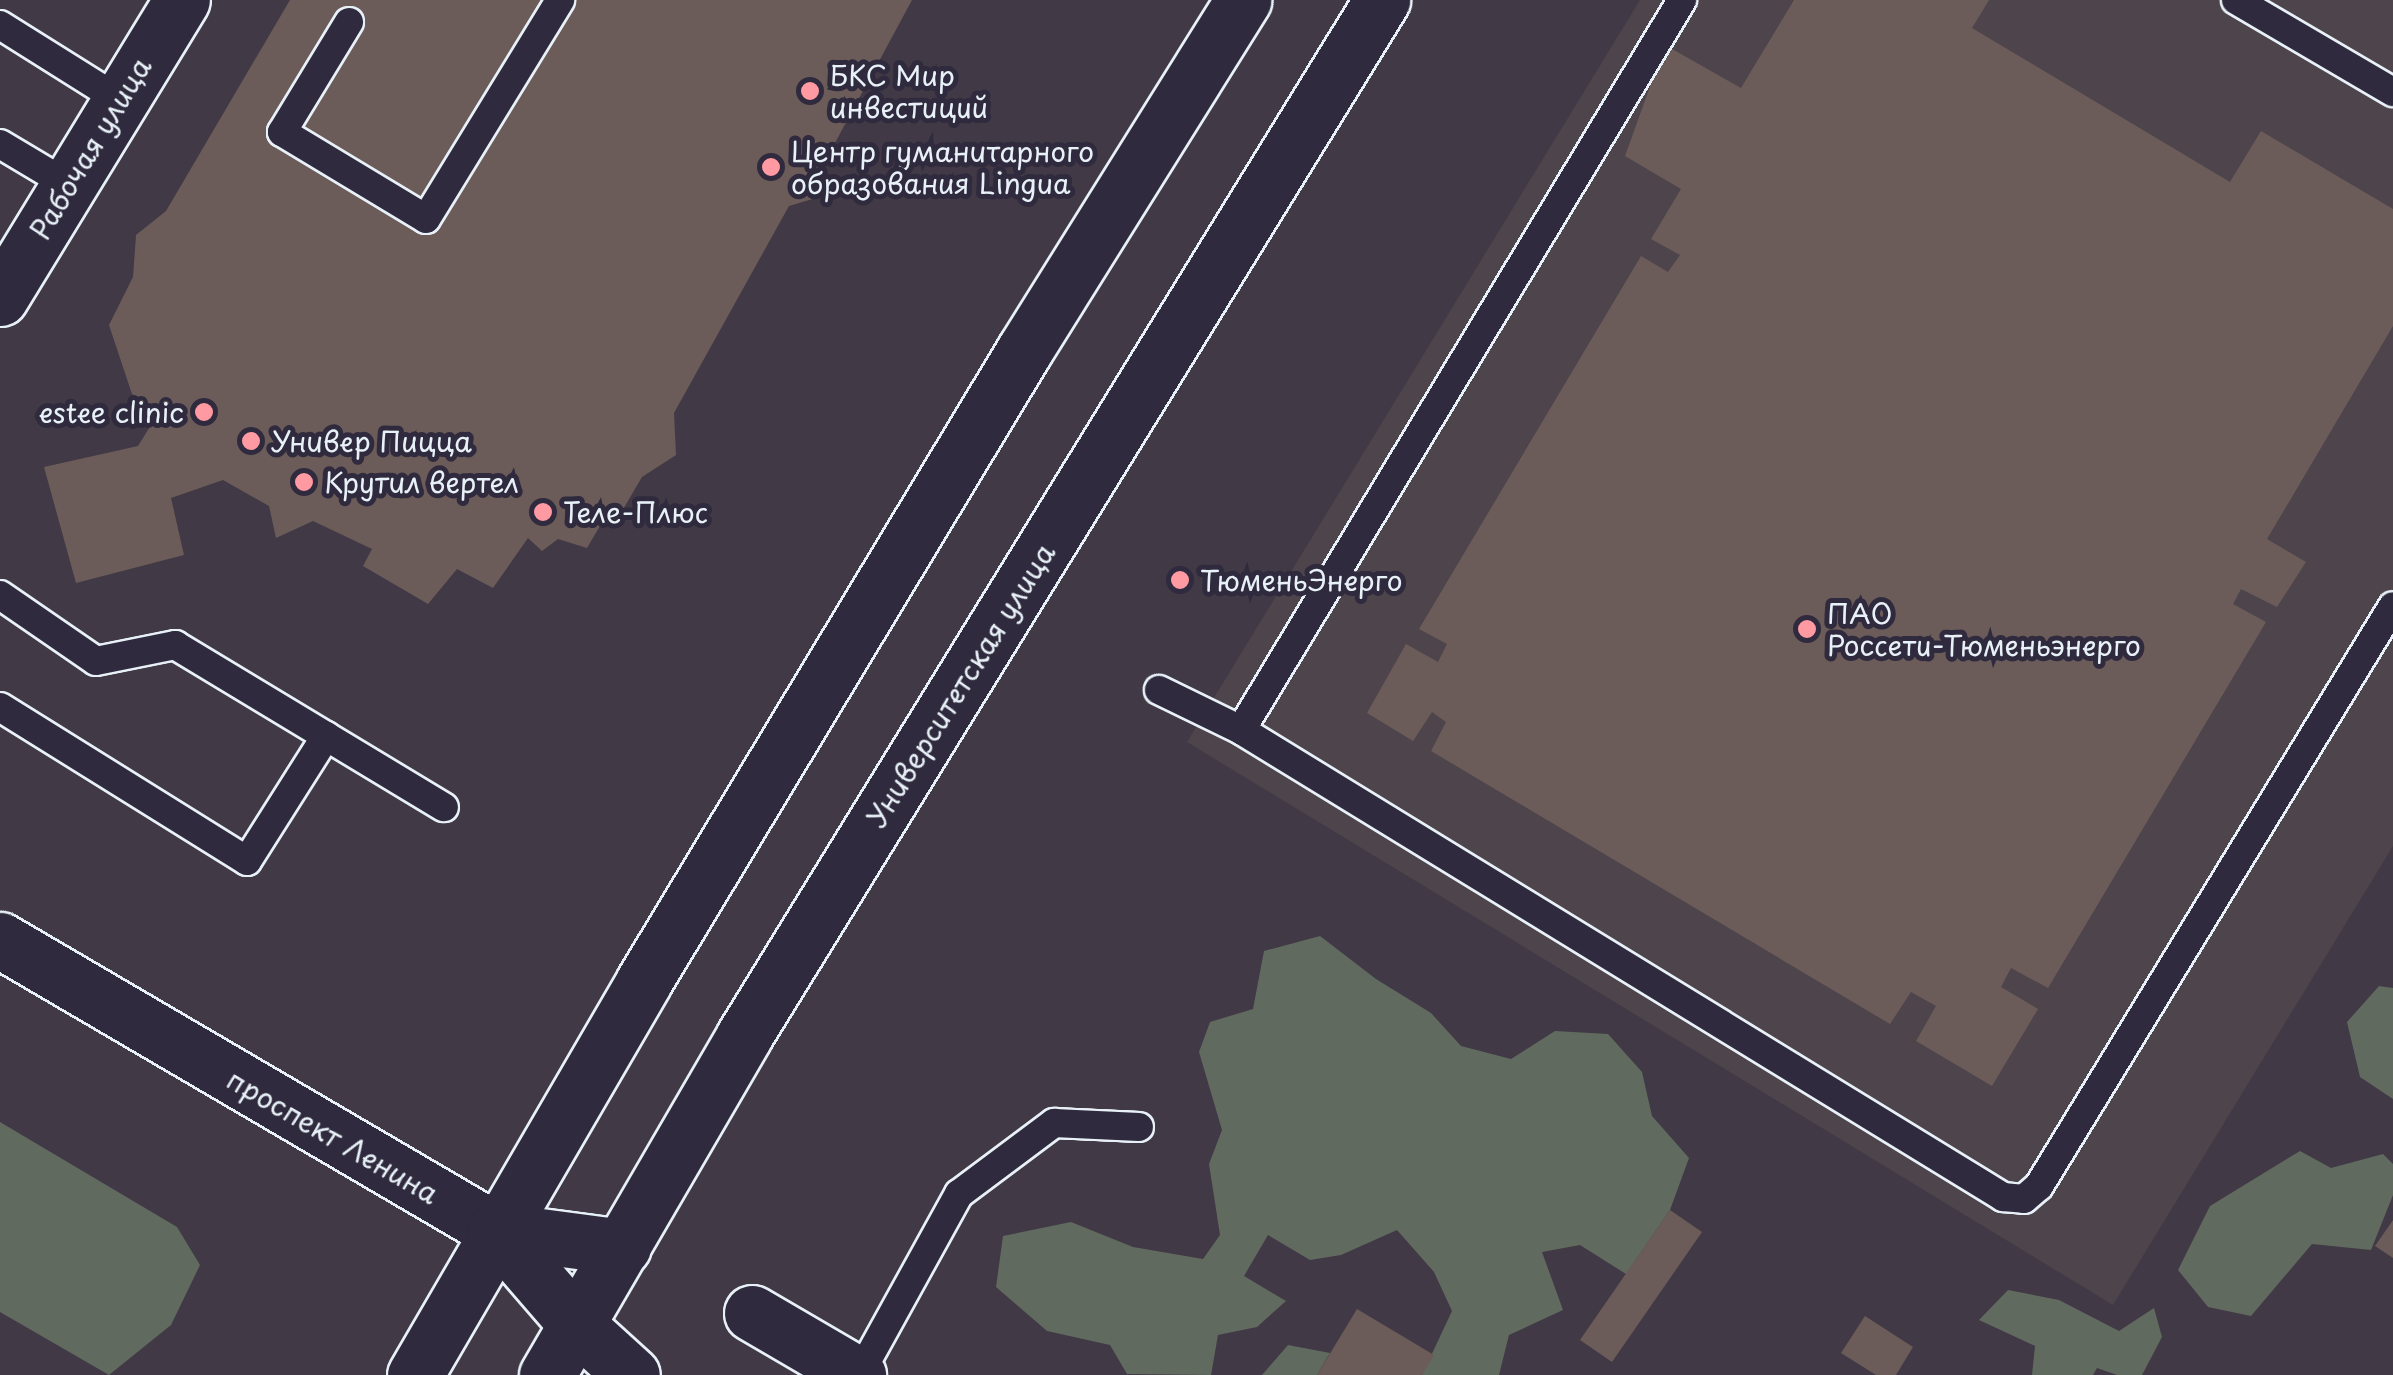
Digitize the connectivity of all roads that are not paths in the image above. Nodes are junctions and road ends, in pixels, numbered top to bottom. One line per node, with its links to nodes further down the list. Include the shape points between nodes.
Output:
1 (182, 0): 10 (main road, Рабочая улица)
2 (560, 0): 7 (lane, via 426,220 282,132)
3 (1243, 0): 23 (main road)
4 (1382, 0): 24 (main road, Университетская улица, via 744,1036)
5 (1682, 0): 18 (lane)
6 (2236, 0): 9 (lane)
7 (348, 22)
8 (0, 25): 10 (lane)
9 (2393, 92)
10 (118, 99): 12 (main road, Рабочая улица)
11 (0, 144): 12 (lane)
12 (67, 184): 13 (main road, Рабочая улица)
13 (0, 298)
14 (0, 595): 19 (lane, via 96,660 174,645)
15 (2393, 606): 18 (lane, via 2038,1186 2024,1199 2003,1197)
16 (1159, 690): 18 (lane)
17 (0, 707): 19 (lane, via 247,861)
18 (1241, 730)
19 (326, 736): 20 (lane)
20 (444, 807)
21 (0, 940): 23 (main road, проспект Ленина)
22 (1139, 1127): 30 (lane, via 1054,1124 959,1194)
23 (495, 1230): 24 (main road); 26 (main road, проспект Ленина); 27 (main road)
24 (623, 1248): 26 (main road, Университетская улица)
25 (752, 1313): 30 (main road)
26 (578, 1325): 28 (main road, Университетская улица); 29 (main road, проспект Ленина)
27 (415, 1375)
28 (547, 1375)
29 (632, 1375)
30 (859, 1375)

